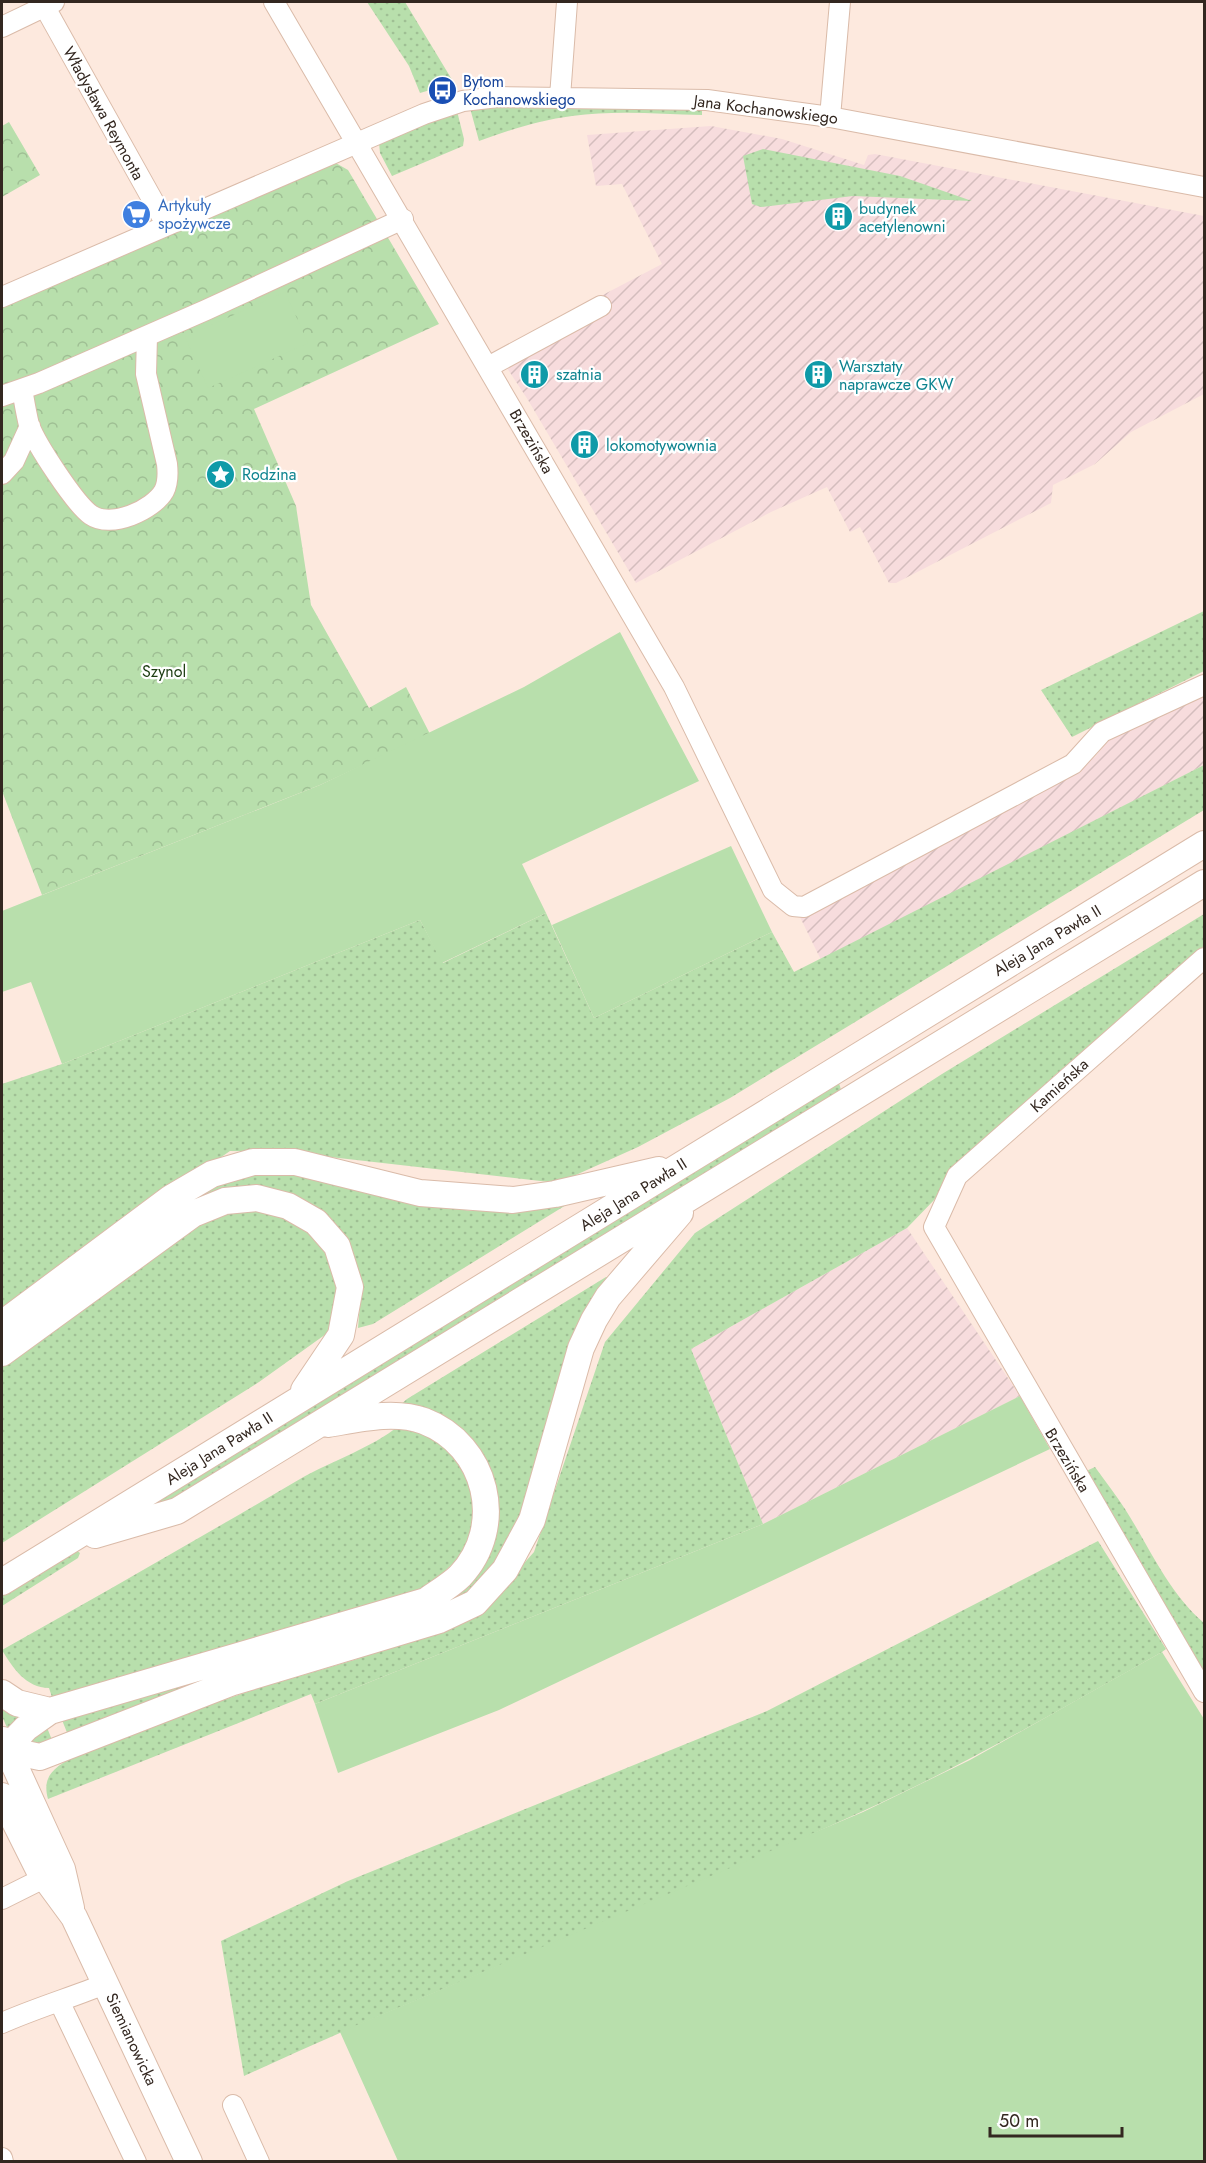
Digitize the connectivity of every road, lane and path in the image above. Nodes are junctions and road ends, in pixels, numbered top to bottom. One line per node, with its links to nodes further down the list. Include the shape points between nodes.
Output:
1 (274, 2): 8 (street, Brzezińska)
2 (567, 2): 6 (street)
3 (840, 2): 7 (street)
4 (47, 3): 5 (street); 11 (street, Władysława Reymonta)
5 (2, 27)
6 (560, 97): 7 (street, Jana Kochanowskiego, via 707,99); 8 (street, Jana Kochanowskiego, via 463,100)
7 (830, 117): 9 (street, Jana Kochanowskiego)
8 (358, 142): 10 (street, Brzezińska); 11 (street, Jana Kochanowskiego)
9 (1204, 187)
10 (403, 219): 14 (street); 15 (street, Brzezińska)
11 (166, 224): 12 (street, Jana Kochanowskiego)
12 (2, 297)
13 (601, 306): 15 (street)
14 (147, 336): 16 (street); 18 (street, via 146,374 167,464 164,490 155,502 126,517 93,517 42,450)
15 (488, 367): 20 (street, Brzezińska, via 674,687 773,890 793,906 804,907 1073,764 1102,732)
16 (22, 389): 17 (street); 18 (street)
17 (2, 396)
18 (30, 426): 19 (street, via 14,461)
19 (2, 474)
20 (1204, 685)
21 (1204, 844): 24 (main road, Aleja Jana Pawła II)
22 (1204, 884): 25 (main road, Aleja Jana Pawła II)
23 (1204, 958): 26 (street, Kamieńska, via 957,1176)
24 (680, 1166): 27 (main road, via 513,1200 420,1192 295,1162 253,1162 212,1174 171,1198); 29 (main road, Aleja Jana Pawła II)
25 (697, 1193): 30 (main road, Aleja Jana Pawła II); 36 (main road, via 608,1297 594,1320 581,1348 532,1520 505,1570 475,1603 439,1620 233,1682 40,1757)
26 (934, 1227): 33 (street, Brzezińska)
27 (2, 1324)
28 (2, 1353): 29 (main road, via 193,1214 225,1201 257,1198 288,1206 316,1222 338,1246 350,1287 340,1335)
29 (295, 1402): 31 (main road, Aleja Jana Pawła II)
30 (313, 1427): 31 (main road, Aleja Jana Pawła II, via 177,1511); 35 (main road, via 389,1417 422,1420 452,1436 477,1467 486,1504 482,1539 460,1576 426,1601)
31 (61, 1545): 32 (main road, Aleja Jana Pawła II)
32 (2, 1582)
33 (1204, 1692)
34 (2, 1693): 35 (main road, via 17,1703)
35 (50, 1711): 36 (main road)
36 (3, 1747): 40 (main road, Siemianowicka, via 62,1869)
37 (2, 1796): 38 (main road, Siemianowicka)
38 (44, 1878): 39 (street); 40 (main road, Siemianowicka)
39 (2, 1899)
40 (74, 1917): 41 (main road, Siemianowicka)
41 (105, 1984): 42 (street); 46 (main road, Siemianowicka)
42 (60, 2003): 43 (street, via 45,2004); 45 (street)
43 (2, 2023)
44 (233, 2105): 47 (street)
45 (136, 2162)
46 (189, 2162)
47 (260, 2162)

